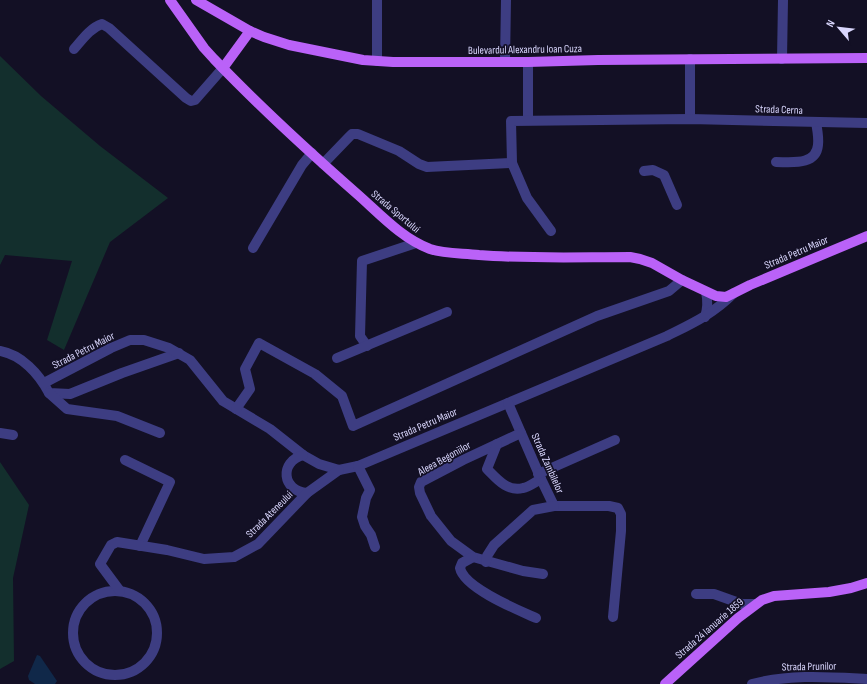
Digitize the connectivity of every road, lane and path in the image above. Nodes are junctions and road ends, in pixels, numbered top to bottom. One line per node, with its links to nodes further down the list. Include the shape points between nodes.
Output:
1 (170, 0): 14 (main road, Strada Sportului, via 204,48)
2 (196, 0): 6 (main road, Bulevardul Alexandru Ioan Cuza)
3 (377, 0): 11 (street)
4 (506, 0): 12 (street)
5 (783, 0): 10 (street)
6 (250, 31): 11 (main road, Bulevardul Alexandru Ioan Cuza, via 289,44 349,58); 14 (main road)
7 (74, 49): 14 (street, via 90,31 102,24 191,101 195,100)
8 (867, 58): 10 (main road, Bulevardul Alexandru Ioan Cuza)
9 (690, 59): 10 (main road, Bulevardul Alexandru Ioan Cuza); 13 (main road, Bulevardul Alexandru Ioan Cuza); 15 (street)
10 (782, 59)
11 (377, 61): 12 (main road, Bulevardul Alexandru Ioan Cuza)
12 (506, 61): 13 (main road, Bulevardul Alexandru Ioan Cuza)
13 (528, 62): 16 (street)
14 (222, 68): 19 (main road, Strada Sportului)
15 (690, 118): 16 (street, Strada Cerna); 17 (street, Strada Cerna)
16 (528, 120): 21 (street, Strada Cerna, via 511,121)
17 (816, 122): 18 (street, Strada Cerna); 20 (street, via 818,145 815,154 806,161)
18 (867, 123)
19 (312, 153): 22 (main road, Strada Sportului); 28 (street, via 302,165)
20 (776, 162)
21 (512, 163): 22 (street, via 427,167 400,151 358,134 352,134); 25 (street, via 527,198)
22 (323, 164): 27 (main road, Strada Sportului)
23 (644, 171): 24 (street, via 653,170 664,175)
24 (677, 205)
25 (551, 231)
26 (867, 236): 31 (main road, Strada Petru Maior)
27 (416, 243): 29 (main road, Strada Sportului, via 447,252 484,255 549,258 630,257 652,263); 34 (street, via 362,261 360,336)
28 (253, 248)
29 (682, 280): 30 (main road, Strada Sportului); 41 (street, via 669,291 597,316 353,426 342,396 315,374 258,343 245,369 250,389)
30 (706, 292): 31 (main road, Strada Petru Maior); 33 (street, via 708,309)
31 (735, 292): 33 (street, Strada Petru Maior)
32 (447, 312): 34 (street)
33 (705, 317): 40 (street, Strada Petru Maior, via 667,336)
34 (367, 346): 37 (street)
35 (0, 351): 38 (street, via 16,356 32,369)
36 (179, 352): 38 (street, Strada Petru Maior, via 144,340 130,340); 39 (street, via 70,394); 41 (street, Strada Petru Maior, via 190,360 223,401)
37 (337, 358)
38 (44, 384): 39 (street)
39 (49, 393): 42 (street, via 67,409 117,416)
40 (508, 403): 44 (street, Strada Zambilelor); 50 (street, Strada Petru Maior)
41 (236, 409): 48 (street, Strada Petru Maior, via 270,429)
42 (160, 432)
43 (0, 433): 45 (street)
44 (521, 433): 47 (street, Aleea Begoniilor); 52 (street, Strada Zambilelor)
45 (12, 435)
46 (615, 440): 52 (street)
47 (497, 444): 52 (street, via 487,469 508,488 523,488); 57 (street, Aleea Begoniilor, via 428,478 421,482 419,487 431,516 451,541)
48 (303, 455): 51 (street, Strada Petru Maior, via 319,464); 53 (street, via 289,464 286,476 291,486)
49 (125, 460): 55 (street, via 170,482)
50 (358, 466): 51 (street, Strada Petru Maior); 56 (street, via 370,490 362,517)
51 (339, 470): 53 (street, Strada Ateneului)
52 (539, 476): 54 (street, Strada Zambilelor)
53 (307, 493): 55 (street, Strada Ateneului, via 258,544 234,557 204,559)
54 (554, 506): 58 (street, via 533,510 494,545); 64 (street, Strada Zambilelor, via 618,508 621,514 621,531)
55 (140, 546): 61 (street, Strada Ateneului, via 117,542 111,545 100,564)
56 (375, 547)
57 (472, 557): 58 (street, Aleea Begoniilor); 65 (street, via 462,563 460,568 471,582 499,602)
58 (486, 562): 59 (street, Aleea Begoniilor)
59 (543, 574)
60 (867, 583): 63 (main road, Strada 24 Ianuarie 1859, via 828,592 774,596)
61 (120, 591): 61 (street, via 105,592 92,598 81,608 74,621 72,635 83,662 95,671 109,676 137,670 148,660 155,648 158,633 149,608 131,594)
62 (696, 594): 63 (street, via 714,594 742,604)
63 (756, 604): 67 (main road, Strada 24 Ianuarie 1859)
64 (613, 617)
65 (536, 618)
66 (867, 679): 68 (street, Strada Prunilor, via 796,677 770,679)
67 (665, 684)
68 (752, 684)

